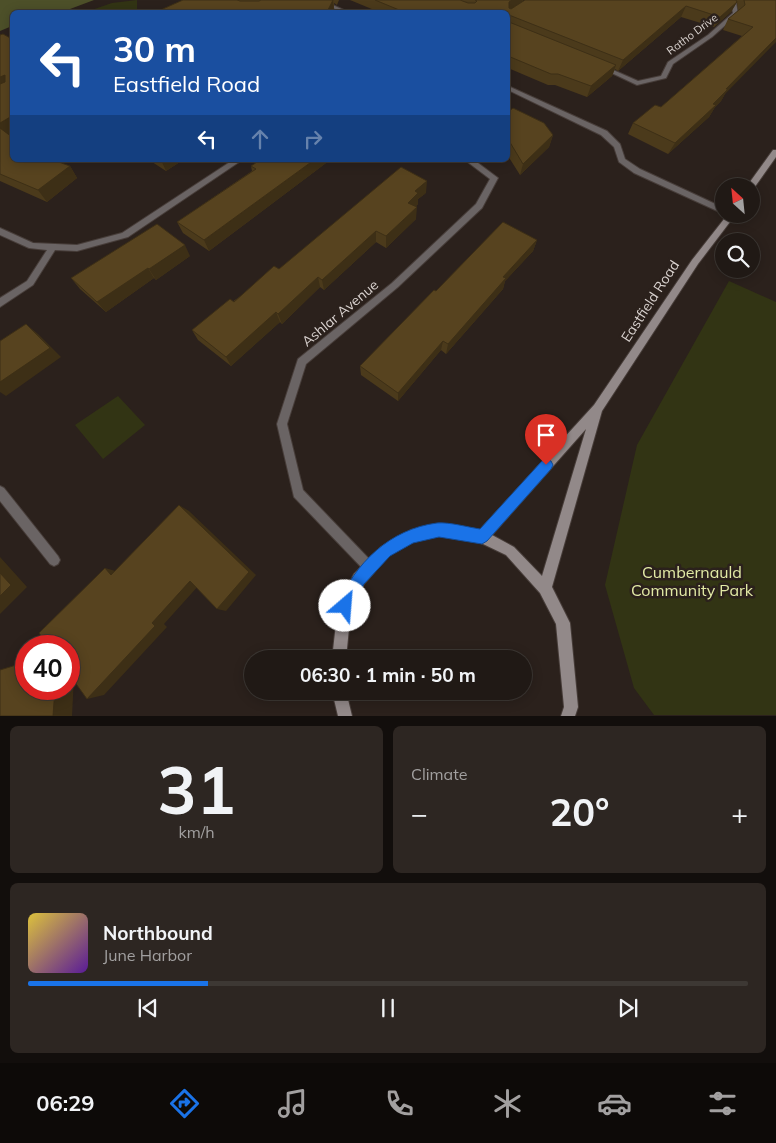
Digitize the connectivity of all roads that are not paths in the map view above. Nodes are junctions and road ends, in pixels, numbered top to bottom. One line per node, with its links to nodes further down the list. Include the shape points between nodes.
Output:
1 (318, 0): 3 (street)
2 (725, 0): 4 (street, Ratho Drive, via 734,3 736,13 710,36 670,63 664,77 637,84)
3 (340, 10)
4 (598, 66)
5 (510, 89): 10 (street, via 604,133 617,146 622,160 636,172)
6 (776, 152): 9 (street)
7 (235, 162): 13 (street, via 125,235 77,248)
8 (472, 162): 19 (street, Ashlar Avenue, via 494,178 479,206 395,284 302,362 282,424 298,493)
9 (757, 178)
10 (715, 207)
11 (724, 223): 15 (street, Eastfield Road)
12 (0, 231): 13 (street, via 32,246)
13 (53, 247): 14 (street, via 30,283)
14 (0, 302)
15 (598, 408): 17 (street, Eastfield Road); 20 (street, Eastfield Road)
16 (0, 492): 18 (street)
17 (482, 536): 19 (street, via 439,530 411,536 385,551); 20 (street, via 510,551)
18 (54, 560)
19 (369, 567): 21 (street, via 358,579 345,606)
20 (544, 588): 24 (street, via 563,623 571,707)
21 (340, 650)
22 (341, 700): 23 (street)
23 (345, 716)
24 (568, 716)

